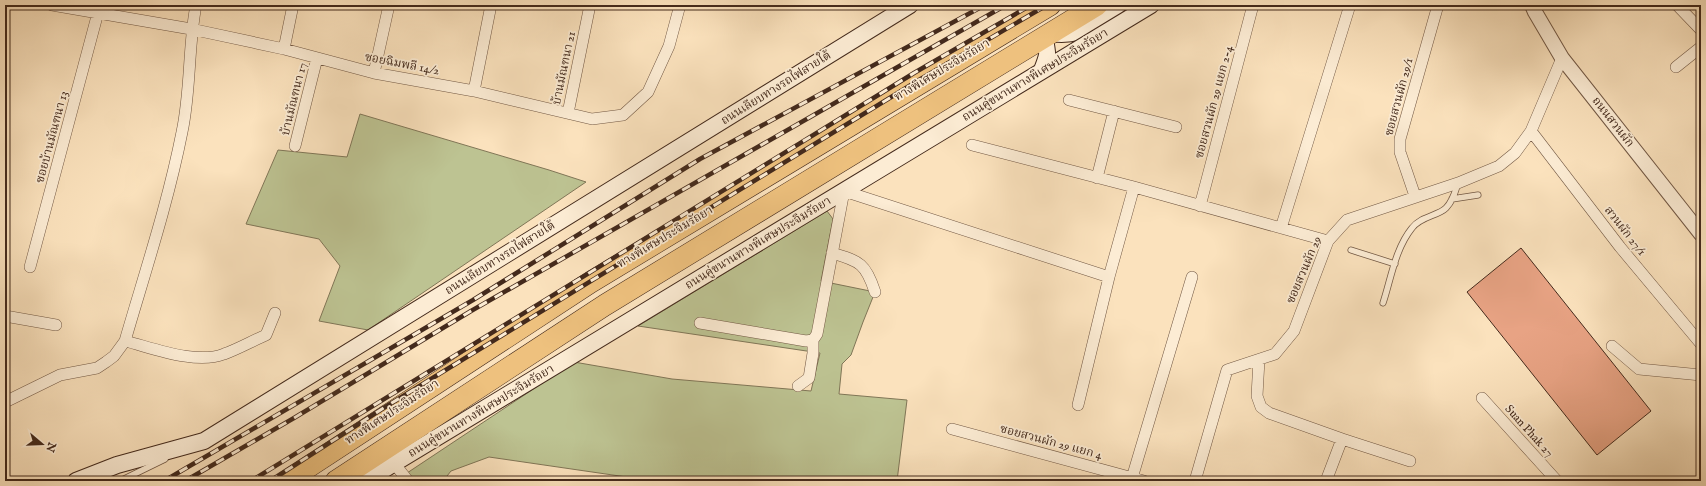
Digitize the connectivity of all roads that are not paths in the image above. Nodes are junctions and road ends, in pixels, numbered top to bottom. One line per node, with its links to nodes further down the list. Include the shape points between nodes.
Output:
1 (52, 5): 18 (street, ซอยฉิมพลี 14/2)
2 (196, 5): 19 (street)
3 (293, 5): 22 (street)
4 (389, 5): 27 (street)
5 (491, 5): 28 (street)
6 (590, 5): 31 (street, บ้านมัณฑนา 21)
7 (680, 5): 31 (street, ซอยฉิมพลี 14/2, via 668,46 648,92 623,115 592,119)
8 (910, 5): 71 (main road, ถนนเลียบทางรถไฟสายใต้)
9 (1050, 5): 77 (highway, ทางพิเศษประจิมรัถยา, via 591,282)
10 (1097, 5): 78 (highway, ทางพิเศษประจิมรัถยา, via 605,305)
11 (1118, 5): 26 (main road, via 1072,33 1050,34 1046,40 1047,57)
12 (1151, 5): 26 (main road, ถนนคู่ขนานทางพิเศษประจิมรัถยา)
13 (1253, 5): 43 (street, ซอยสวนผัก 29 แยก 2-4)
14 (1350, 5): 44 (street)
15 (1438, 5): 41 (street, ซอยสวนผัก 29/1, via 1400,139 1400,152)
16 (1532, 5): 24 (street, ถนนสวนผัก)
17 (1677, 5): 20 (street)
18 (99, 9): 19 (street, ซอยฉิมพลี 14/2); 50 (street, ซอยบ้านมัณฑนา 13)
19 (191, 29): 22 (street, ซอยฉิมพลี 14/2); 60 (street, via 188,92 182,131 169,188)
20 (1701, 30)
21 (1701, 47): 25 (street)
22 (284, 49): 23 (street, ซอยฉิมพลี 14/2)
23 (317, 58): 27 (street, ซอยฉิมพลี 14/2); 35 (street, บ้านมัณฑนา 17)
24 (1562, 58): 33 (street, ซอยสวนผัก 29); 45 (street, ถนนสวนผัก)
25 (1676, 67)
26 (1042, 70): 39 (main road, ถนนคู่ขนานทางพิเศษประจิมรัถยา)
27 (374, 73): 28 (street, ซอยฉิมพลี 14/2)
28 (474, 91): 31 (street, ซอยฉิมพลี 14/2)
29 (1069, 100): 30 (street)
30 (1114, 111): 32 (street); 36 (street)
31 (568, 114)
32 (1176, 127)
33 (1531, 131): 37 (street, ซอยสวนผัก 29, via 1515,153 1499,166); 61 (street, สวนผัก 27/1, via 1620,247)
34 (972, 145): 36 (street)
35 (295, 146)
36 (1097, 178): 38 (street)
37 (1458, 182): 41 (street, ซอยสวนผัก 29); 42 (lane)
38 (1134, 187): 43 (street); 51 (street)
39 (844, 192): 48 (street); 51 (street); 73 (main road, ถนนคู่ขนานทางพิเศษประจิมรัถยา)
40 (1478, 195): 42 (lane)
41 (1415, 196): 46 (street, ซอยสวนผัก 29, via 1347,220)
42 (1452, 199): 49 (lane, via 1445,209 1423,218 1413,226 1403,241)
43 (1200, 206): 44 (street)
44 (1281, 228): 46 (street)
45 (1701, 234)
46 (1328, 241): 63 (street, ซอยสวนผัก 29, via 1294,330 1274,354)
47 (1351, 250): 49 (lane)
48 (832, 253): 53 (street, via 852,259 865,268); 59 (street, via 817,334)
49 (1395, 264): 54 (lane)
50 (30, 267)
51 (1109, 277): 68 (street)
52 (1192, 277): 74 (street)
53 (875, 292)
54 (1383, 303)
55 (275, 313): 60 (street, via 266,335 223,355 210,358 190,357)
56 (5, 316): 58 (street)
57 (700, 323): 59 (street, via 806,341)
58 (56, 326)
59 (813, 340): 65 (street, via 809,378)
60 (125, 341): 67 (street, via 114,356 97,368 60,375)
61 (1701, 344)
62 (1612, 346): 64 (street, via 1639,369)
63 (1259, 360): 70 (street, via 1256,396 1261,407 1269,413); 82 (street, ซอยสวนผัก 29, via 1227,370)
64 (1701, 375)
65 (798, 386)
66 (1482, 398): 84 (street, Suan Phak 27)
67 (5, 402)
68 (1078, 405)
69 (952, 429): 74 (street, ซอยสวนผัก 29 แยก 4)
70 (1342, 439): 72 (street); 83 (street)
71 (204, 441): 75 (main road, ถนนเลียบทางรถไฟสายใต้, via 117,465); 76 (lane)
72 (1410, 461)
73 (394, 463): 79 (main road, ถนนคู่ขนานทางพิเศษประจิมรัถยา); 80 (street)
74 (1132, 478): 81 (street, ซอยสวนผัก 29 แยก 4)
75 (76, 481)
76 (120, 481)
77 (287, 481)
78 (336, 481)
79 (365, 481)
80 (408, 481)
81 (1144, 481)
82 (1195, 481)
83 (1326, 481)
84 (1557, 481)

